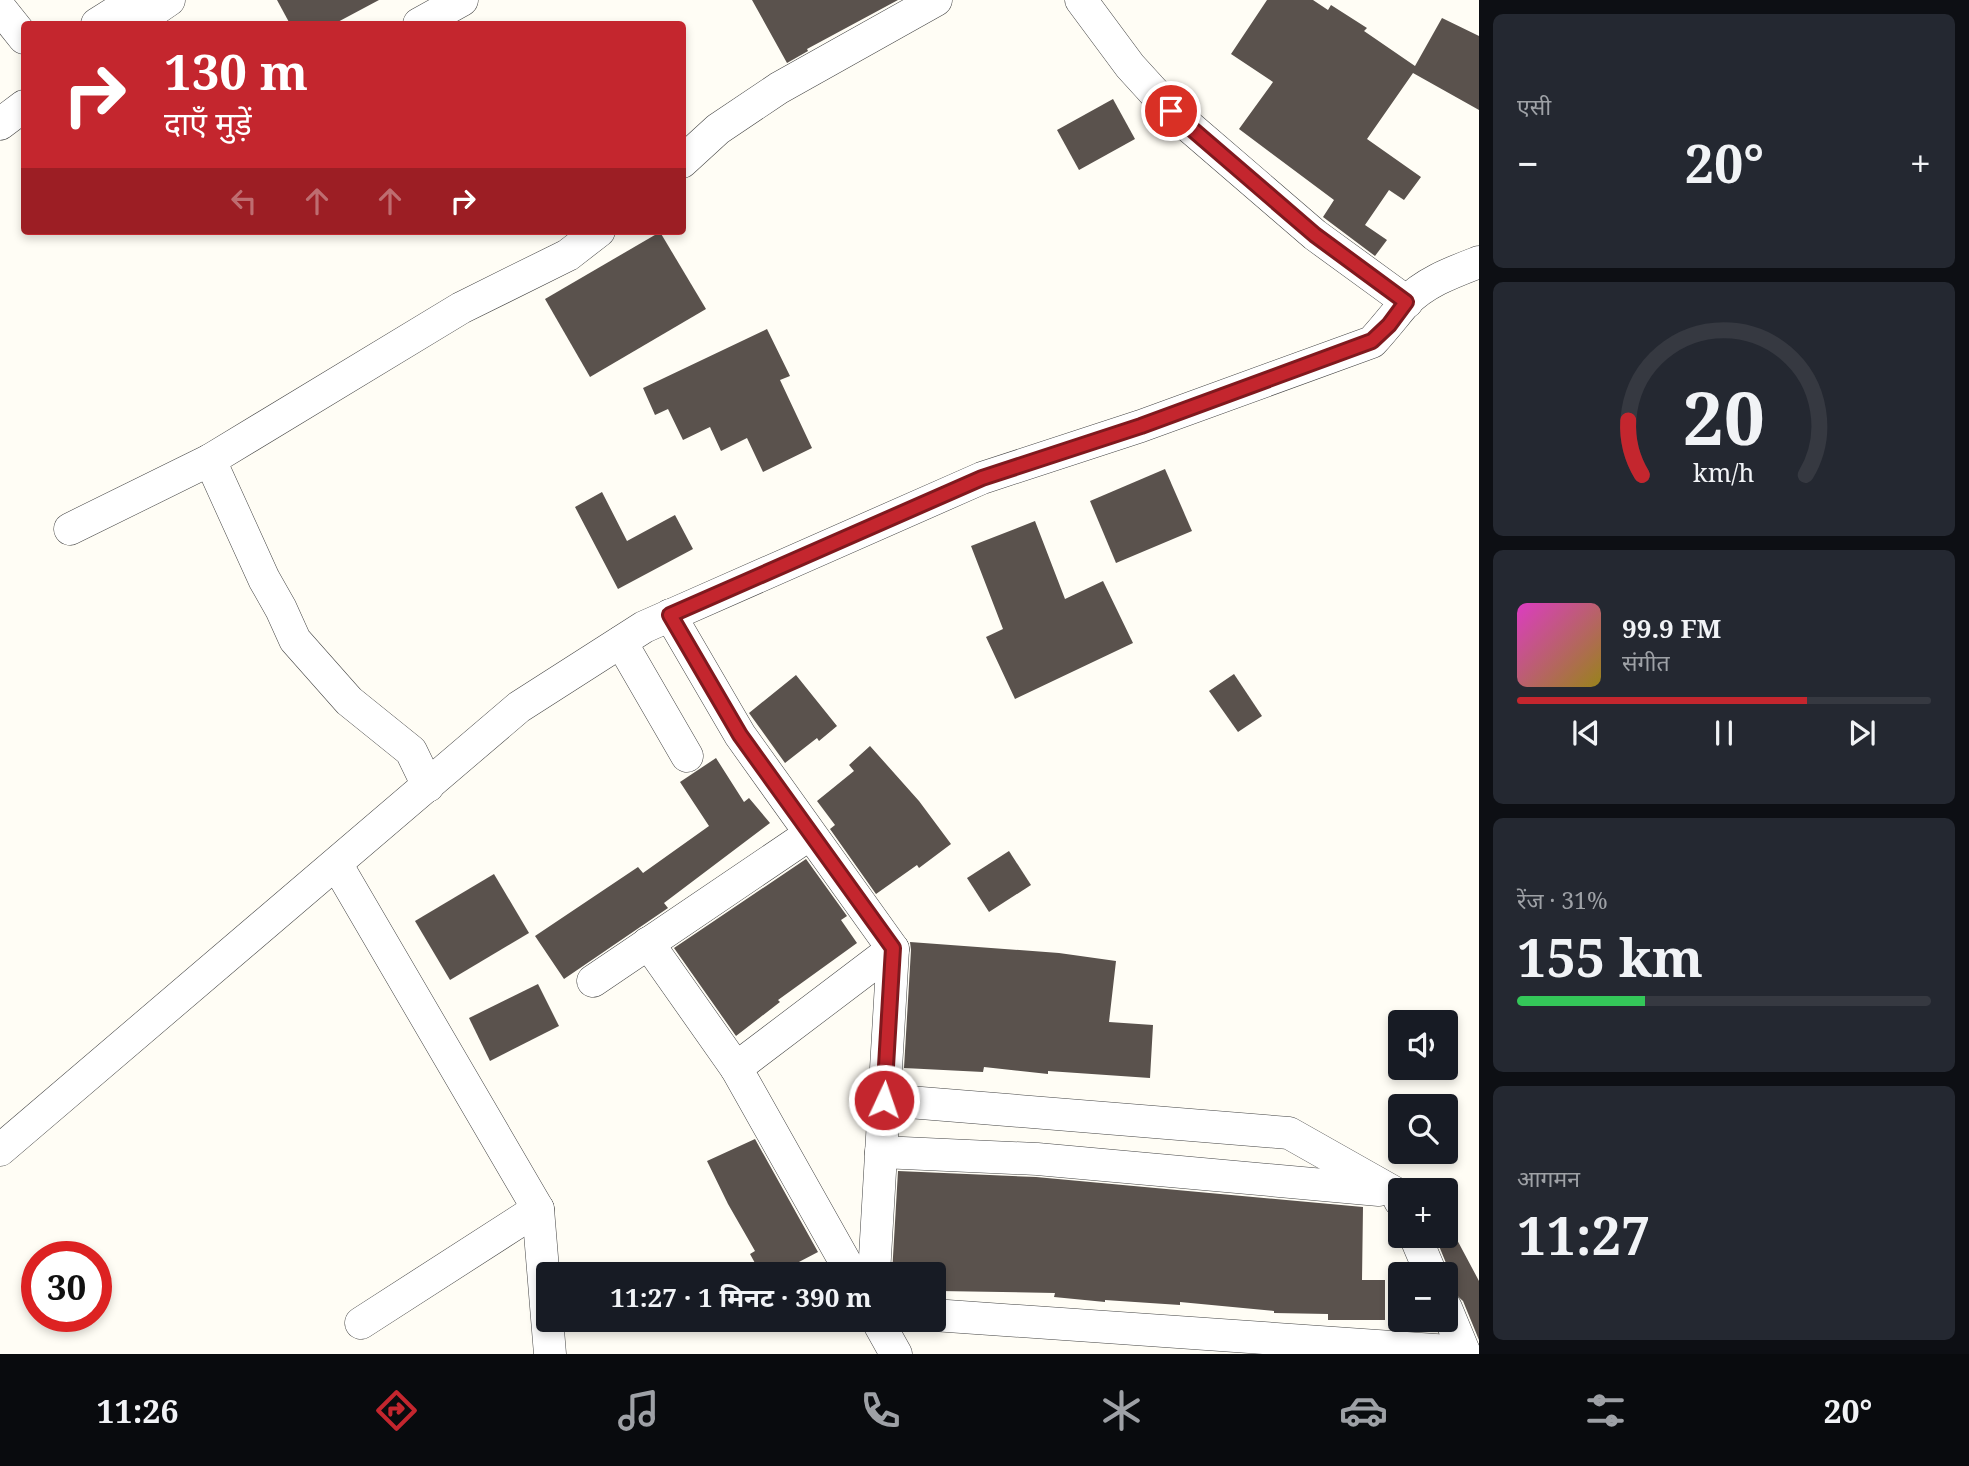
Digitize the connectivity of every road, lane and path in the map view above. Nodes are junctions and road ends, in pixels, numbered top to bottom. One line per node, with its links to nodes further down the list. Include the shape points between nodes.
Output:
1 (135, 0): 7 (street)
2 (169, 0): 8 (street)
3 (462, 0): 9 (street)
4 (936, 0): 13 (street, via 779,88 718,129)
5 (1081, 0): 16 (street, via 1171,111 1315,235)
6 (0, 8): 10 (street)
7 (102, 21)
8 (138, 21)
9 (424, 21)
10 (21, 34)
11 (21, 108): 12 (street)
12 (0, 124)
13 (686, 158)
14 (594, 235): 17 (street, via 568,255 461,308)
15 (1479, 262): 16 (street, via 1442,276)
16 (1406, 302): 19 (street, via 1372,341 1141,426 982,478)
17 (210, 460): 18 (street); 22 (street, via 295,640 349,701 411,751)
18 (70, 529)
19 (670, 615): 20 (street); 23 (street, via 740,735)
20 (621, 642): 21 (street); 22 (street, via 519,707)
21 (687, 756)
22 (428, 786): 24 (street)
23 (810, 834): 25 (street); 26 (street)
24 (337, 864): 30 (street); 34 (street)
25 (648, 943): 27 (street); 28 (street)
26 (893, 948): 28 (street); 29 (street)
27 (593, 981)
28 (736, 1068): 35 (street)
29 (884, 1100): 31 (street); 32 (street, via 1289,1133)
30 (0, 1150)
31 (881, 1152): 33 (street, via 1037,1159); 36 (street)
32 (1388, 1191)
33 (1388, 1194)
34 (538, 1209): 38 (street); 42 (street)
35 (845, 1262)
36 (875, 1262)
37 (946, 1316): 41 (street)
38 (361, 1323)
39 (884, 1332): 43 (street)
40 (1456, 1332): 41 (street)
41 (1464, 1353)
42 (550, 1354)
43 (896, 1354)

